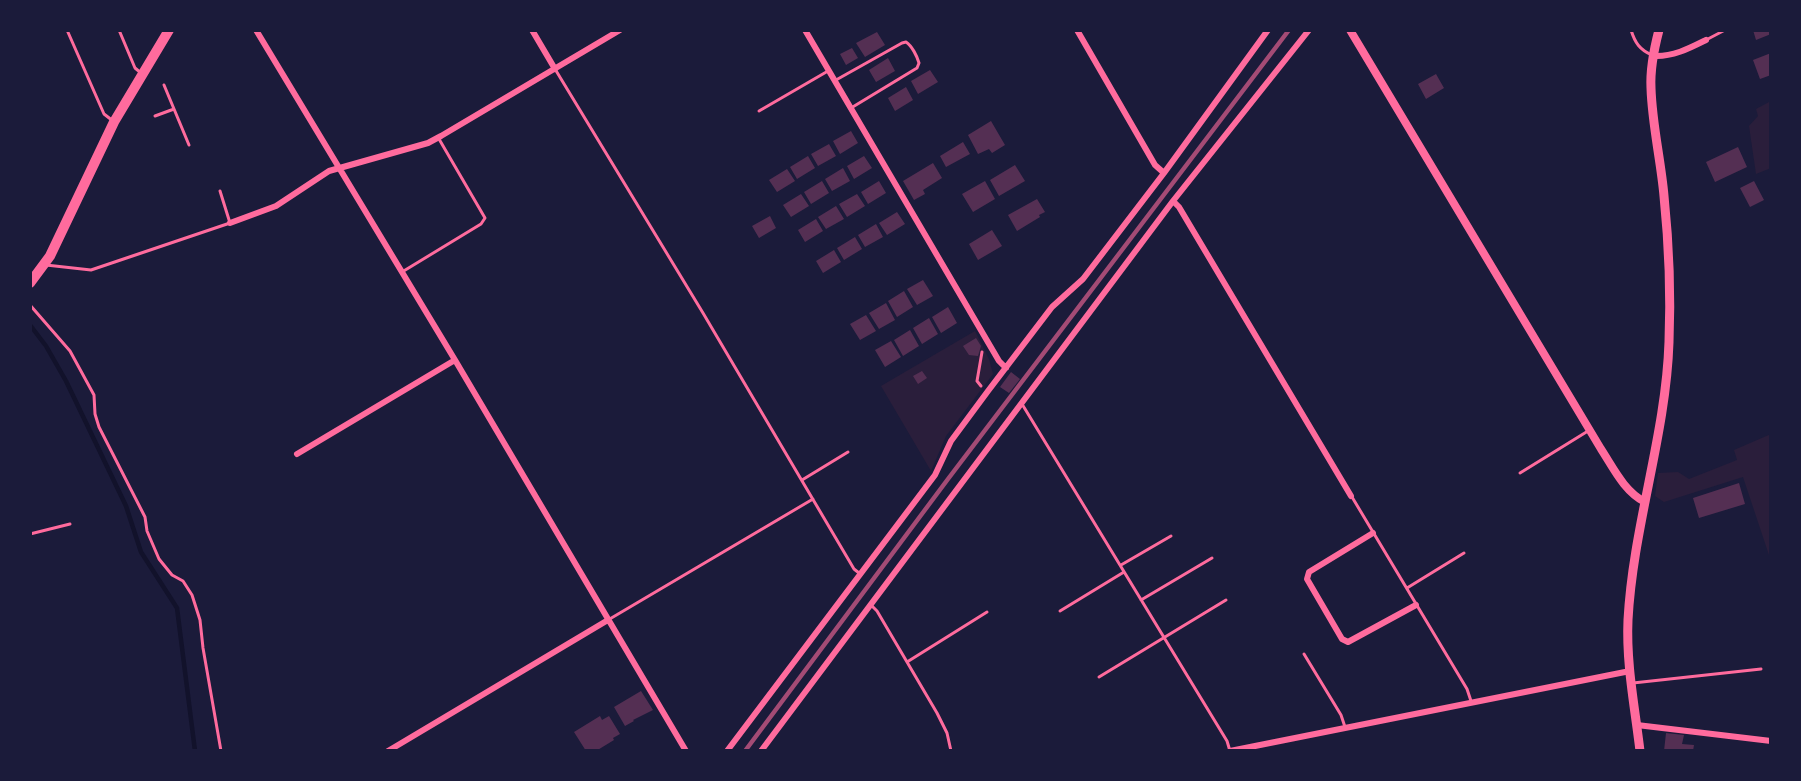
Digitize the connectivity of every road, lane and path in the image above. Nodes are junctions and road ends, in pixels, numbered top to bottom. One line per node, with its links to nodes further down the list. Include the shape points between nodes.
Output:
1 (67, 30): 26 (lane, via 104,114)
2 (119, 30): 19 (lane, via 135,68)
3 (169, 30): 19 (main road)
4 (256, 30): 29 (street)
5 (532, 30): 17 (street)
6 (620, 30): 17 (street)
7 (805, 30): 18 (street)
8 (1077, 30): 30 (street, via 1155,165)
9 (1268, 30): 30 (street)
10 (1309, 30): 32 (street)
11 (1350, 30): 43 (street)
12 (1631, 30): 16 (lane, via 1639,47)
13 (1659, 30): 16 (main road)
14 (1725, 30): 15 (lane)
15 (1706, 40): 16 (street, via 1672,54)
16 (1654, 56): 50 (main road, via 1651,90 1670,262 1669,343)
17 (555, 69): 27 (street); 47 (lane)
18 (828, 71): 20 (street); 24 (lane)
19 (142, 74): 26 (main road)
20 (834, 81): 22 (street); 22 (lane, via 902,43 906,42 913,51 919,63 917,68)
21 (164, 85): 23 (path)
22 (850, 108): 40 (street)
23 (174, 109): 25 (path); 28 (path)
24 (759, 111)
25 (155, 116)
26 (114, 122): 34 (main road)
27 (438, 138): 29 (street); 35 (lane, via 485,218)
28 (189, 145)
29 (339, 167): 33 (street, via 268,209); 35 (street)
30 (1164, 173): 40 (street, via 1083,279 1052,307)
31 (220, 191): 33 (lane)
32 (1173, 201): 42 (street); 48 (street)
33 (230, 223): 34 (lane, via 91,270)
34 (45, 264): 36 (main road)
35 (402, 272): 39 (street)
36 (31, 282)
37 (30, 304): 79 (path, via 70,351 94,395 99,427 145,516 159,559 183,580 192,595 200,620)
38 (983, 347): 41 (path, via 977,381)
39 (455, 360): 45 (street); 67 (street)
40 (1006, 368): 59 (street, via 951,441 935,475)
41 (983, 387)
42 (1022, 404): 57 (lane); 63 (street)
43 (1589, 430): 46 (lane); 50 (street, via 1626,489)
44 (849, 452): 47 (lane)
45 (297, 454)
46 (1520, 473)
47 (802, 480): 49 (lane)
48 (1352, 496): 52 (lane)
49 (813, 499): 59 (lane); 67 (lane)
50 (1645, 502): 72 (main road, via 1629,611)
51 (70, 524): 53 (lane)
52 (1373, 533): 60 (lane); 64 (street, via 1309,572 1307,579 1342,639 1348,642)
53 (30, 534)
54 (1171, 536): 57 (lane)
55 (1464, 553): 60 (lane)
56 (1212, 558): 61 (lane)
57 (1120, 566): 58 (lane)
58 (1124, 572): 61 (lane); 65 (lane)
59 (860, 574): 82 (street)
60 (1407, 588): 64 (lane)
61 (1141, 600): 68 (lane)
62 (1226, 600): 68 (lane)
63 (871, 604): 70 (lane); 83 (street)
64 (1416, 605): 75 (lane)
65 (1060, 611)
66 (987, 612): 70 (lane)
67 (608, 620): 80 (street); 81 (street)
68 (1164, 638): 73 (lane); 85 (lane)
69 (1304, 654): 77 (lane)
70 (907, 662): 84 (lane, via 947,733)
71 (1761, 669): 74 (lane)
72 (1630, 671): 74 (main road); 75 (street)
73 (1099, 676)
74 (1631, 683): 76 (main road)
75 (1472, 703): 77 (street)
76 (1637, 725): 78 (street); 86 (main road)
77 (1346, 728): 85 (street)
78 (1771, 741)
79 (221, 751)
80 (388, 751)
81 (686, 751)
82 (727, 751)
83 (761, 751)
84 (951, 751)
85 (1230, 751)
86 (1640, 751)

